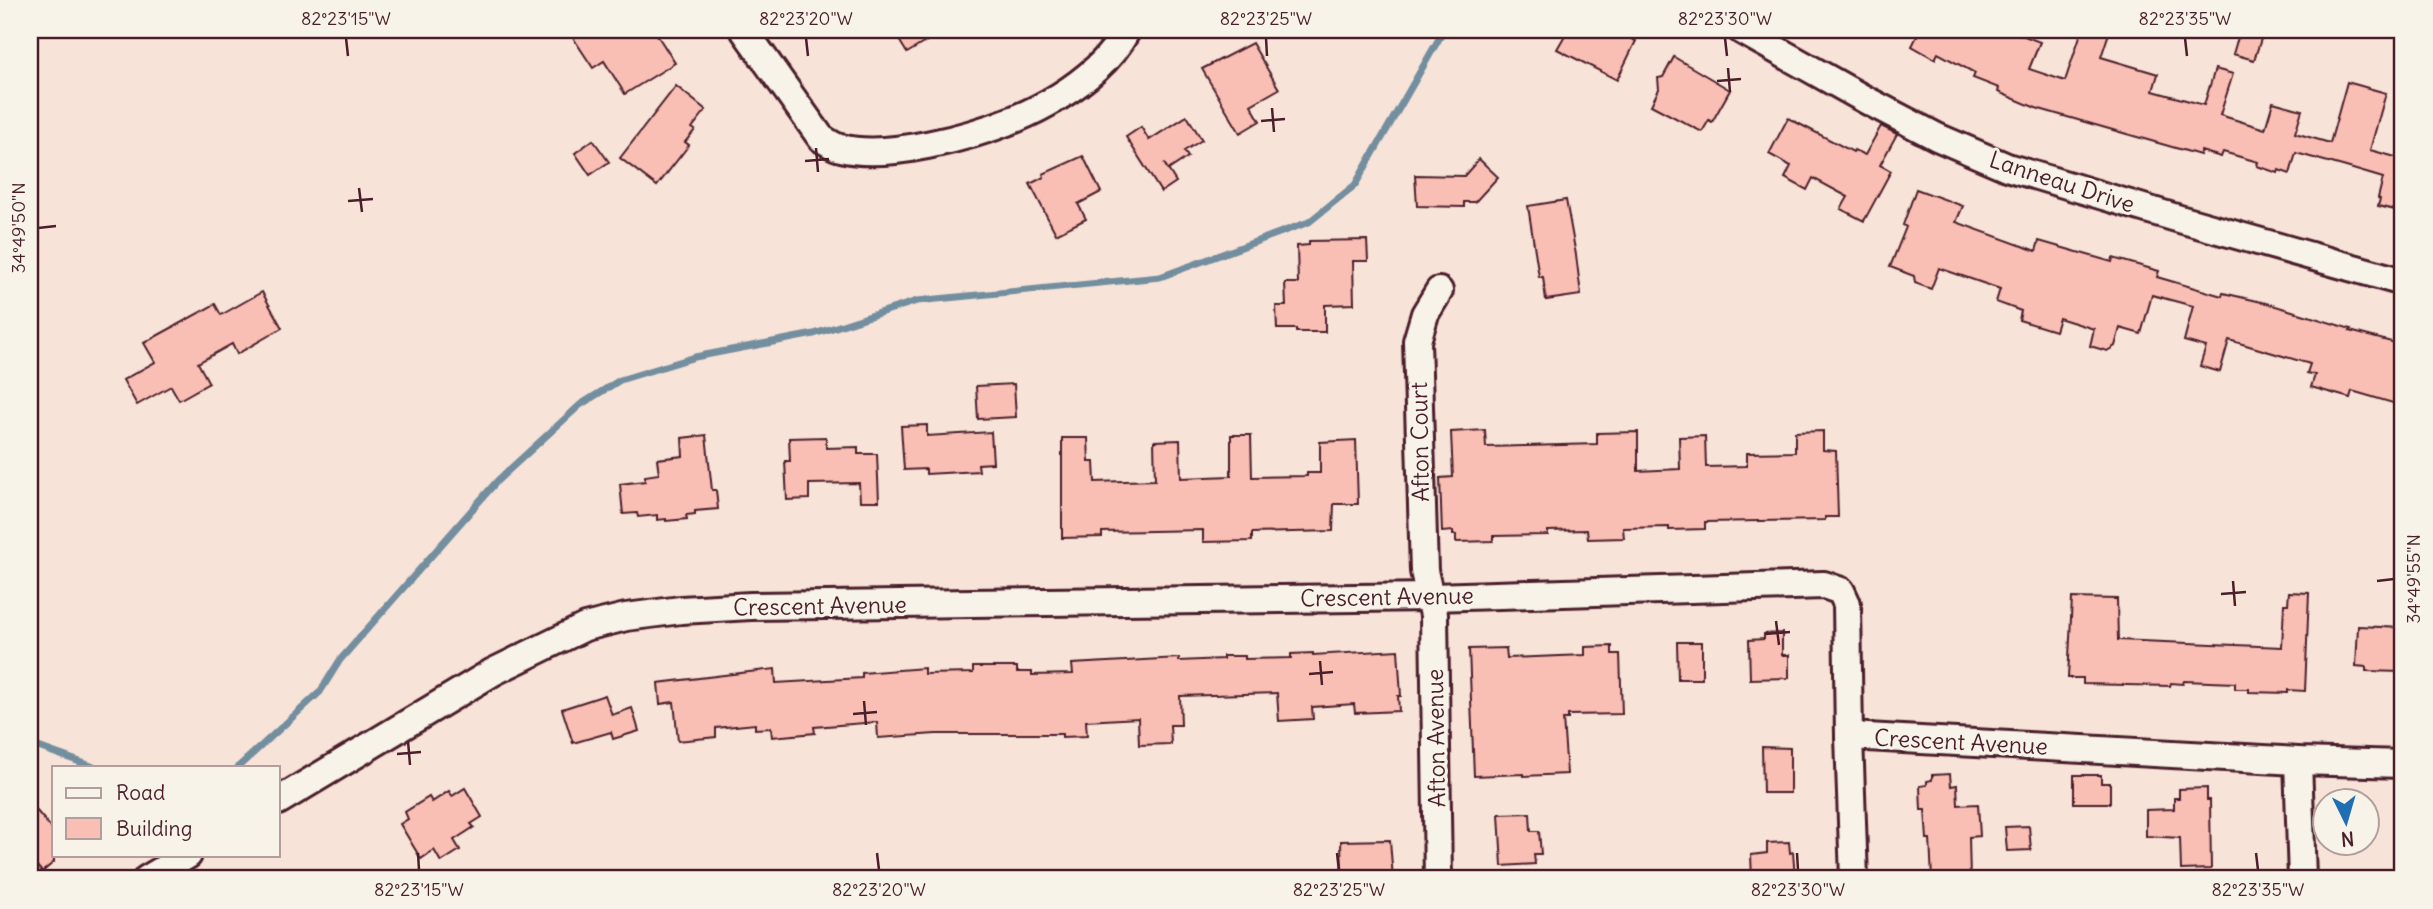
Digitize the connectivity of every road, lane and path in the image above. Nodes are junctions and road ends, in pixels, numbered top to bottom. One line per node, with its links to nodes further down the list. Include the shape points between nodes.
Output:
1 (744, 30): 2 (street, via 821,138 838,148 860,151 949,140 1015,119 1099,67)
2 (1127, 30)
3 (1741, 30): 4 (street, Lanneau Drive, via 1937,137 2007,167)
4 (2403, 282)
5 (1439, 291): 6 (street, Afton Court, via 1425,313 1418,341 1424,571)
6 (1432, 597): 7 (street, Crescent Avenue, via 1824,585 1841,591 1847,604); 10 (street, Crescent Avenue, via 751,606 626,617 584,627 493,672); 13 (street, Afton Avenue)
7 (1849, 736): 8 (street, Crescent Avenue); 14 (street)
8 (2298, 761): 9 (street, Crescent Avenue); 15 (street)
9 (2403, 764)
10 (280, 800)
11 (186, 856): 12 (street)
12 (148, 879)
13 (1438, 879)
14 (1854, 879)
15 (2302, 879)

